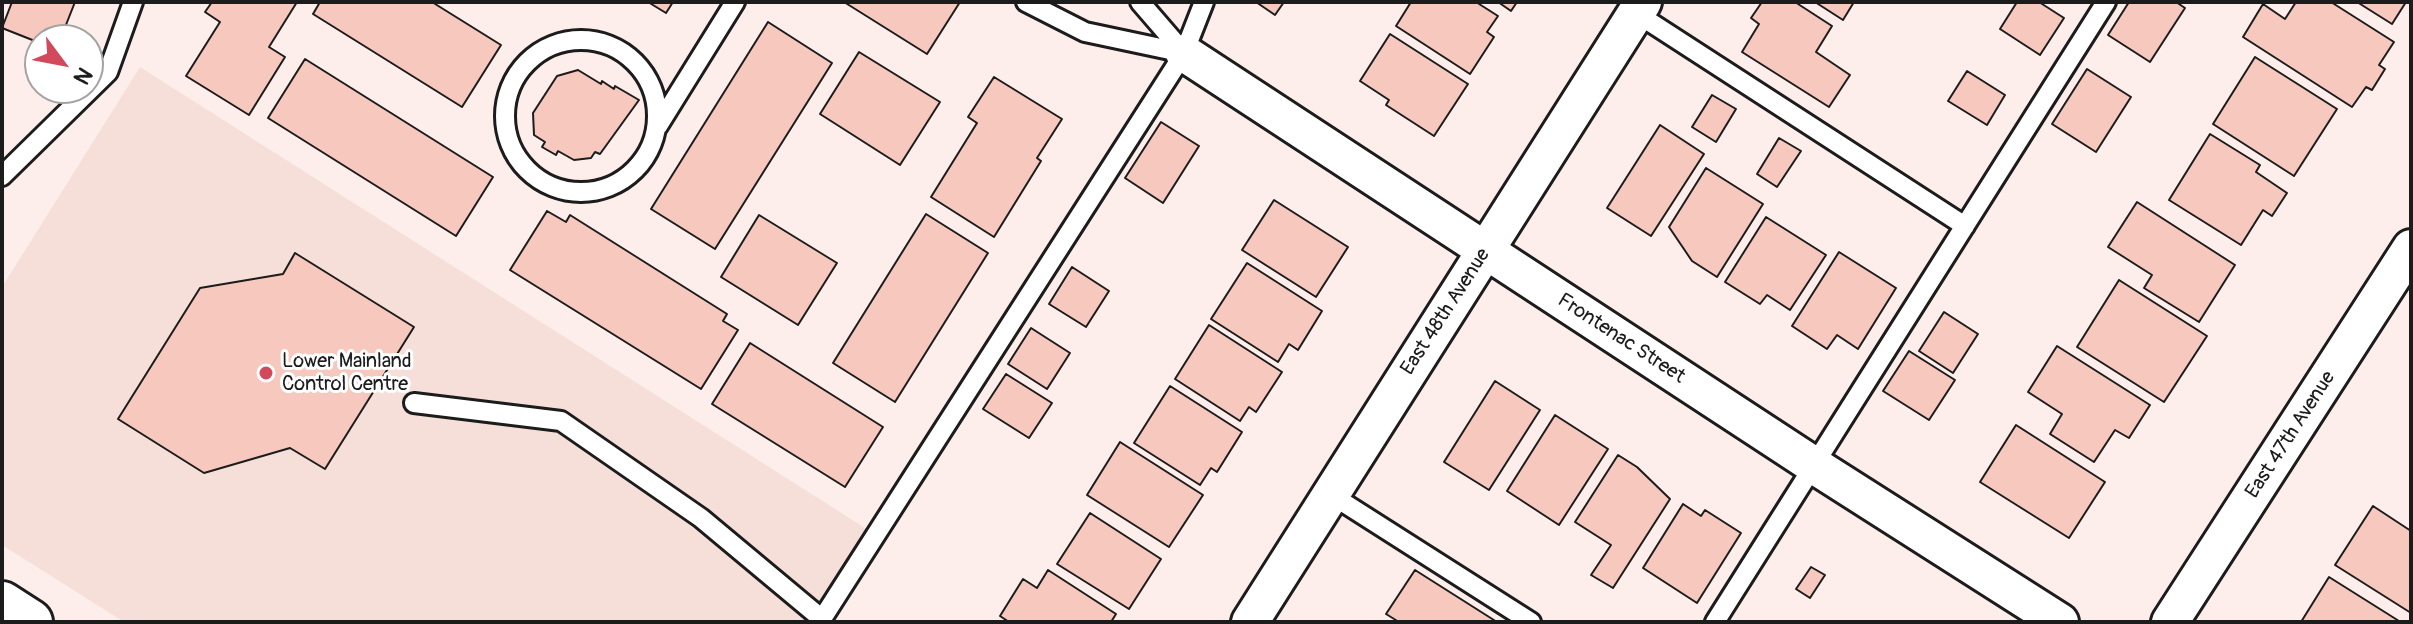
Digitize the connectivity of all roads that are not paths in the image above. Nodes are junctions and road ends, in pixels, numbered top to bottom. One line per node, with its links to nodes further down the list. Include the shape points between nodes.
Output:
1 (133, 2): 10 (lane, via 108,72)
2 (735, 2): 9 (lane)
3 (1026, 2): 8 (lane, via 1085,32)
4 (1140, 2): 8 (lane)
5 (1204, 2): 8 (lane)
6 (2106, 2): 11 (lane)
7 (1640, 7): 11 (lane); 13 (street, East 48th Avenue)
8 (1184, 53): 13 (street, Frontenac Street); 18 (lane)
9 (658, 126): 9 (lane, via 657,100 647,75 607,43 555,43 532,56 515,76 506,101 505,125 525,169 545,184 569,192 593,192 637,170)
10 (2, 176)
11 (1965, 226): 15 (lane)
12 (2411, 248): 24 (street, East 47th Avenue)
13 (1485, 251): 15 (street, Frontenac Street); 16 (street, East 48th Avenue)
14 (414, 403): 18 (lane, via 561,421 701,518)
15 (1815, 466): 22 (lane); 23 (street, Frontenac Street)
16 (1330, 494): 20 (street, East 48th Avenue); 21 (lane)
17 (2, 604): 19 (main road)
18 (821, 620)
19 (30, 622)
20 (1250, 622)
21 (1531, 622)
22 (1715, 622)
23 (2060, 622)
24 (2170, 622)

